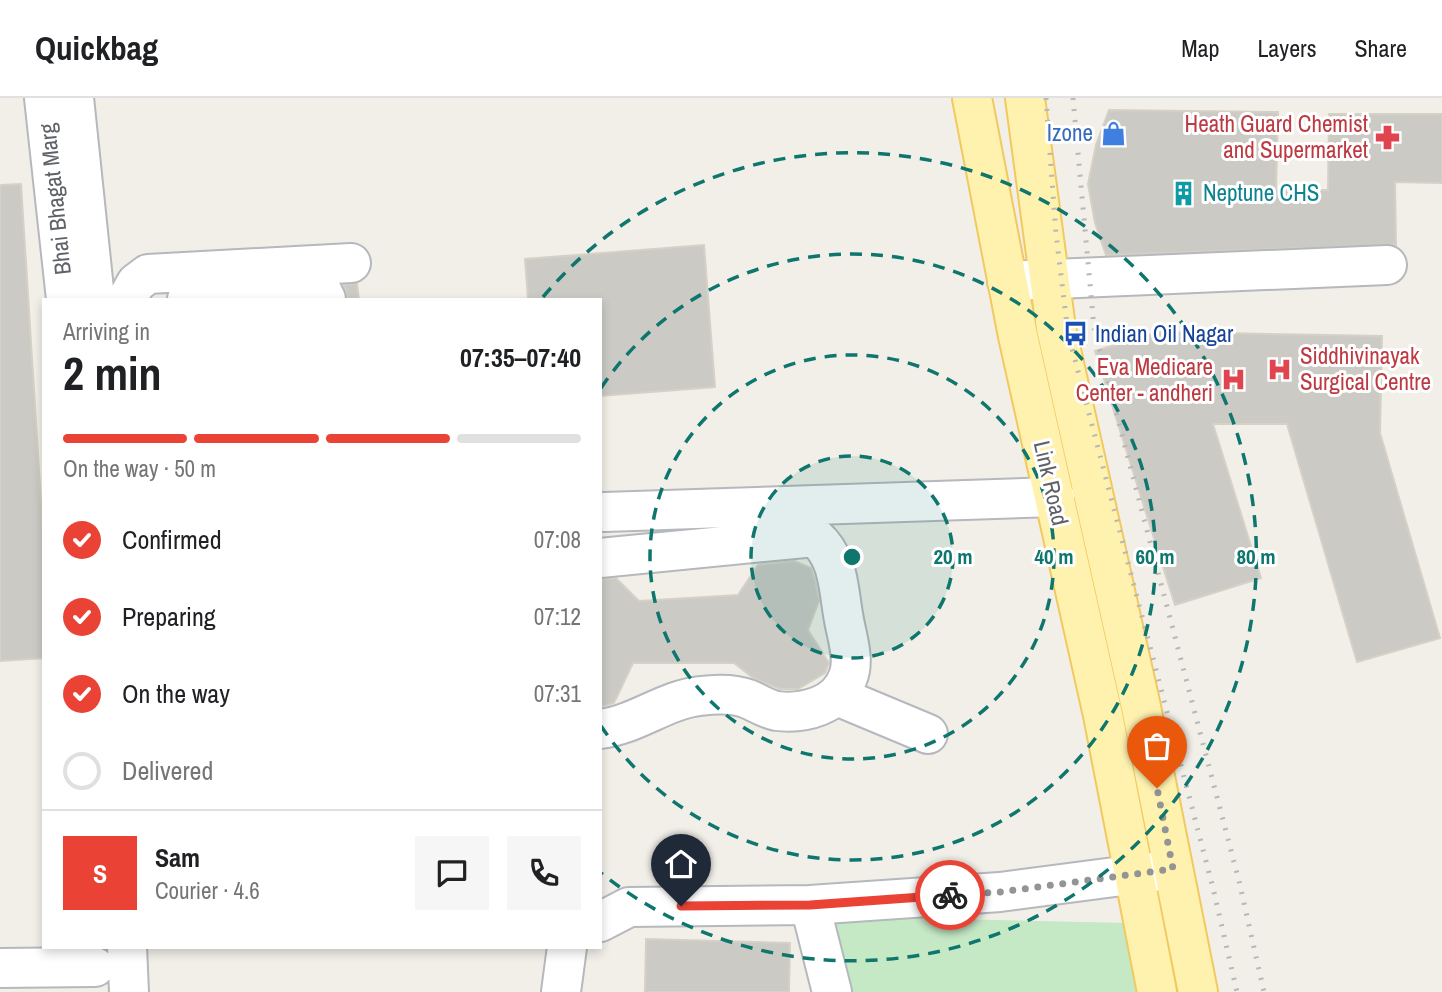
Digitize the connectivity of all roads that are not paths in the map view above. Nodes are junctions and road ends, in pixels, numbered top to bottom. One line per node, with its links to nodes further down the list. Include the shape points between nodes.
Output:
1 (44, 98): 5 (street, Bhai Bhagat Marg)
2 (74, 98): 5 (street)
3 (972, 98): 9 (main road, Link Road)
4 (1025, 98): 8 (main road, Link Road)
5 (64, 148): 10 (street, Bhai Bhagat Marg); 11 (street)
6 (351, 263): 12 (street, via 148,274)
7 (1387, 265): 8 (street)
8 (1049, 279): 9 (street); 21 (main road, Link Road)
9 (1007, 281): 15 (main road, Link Road)
10 (66, 298)
11 (95, 298)
12 (128, 298)
13 (189, 298): 14 (street, via 202,290 309,281 319,285)
14 (326, 298)
15 (1055, 497): 16 (street); 22 (main road, Link Road)
16 (604, 512)
17 (602, 558): 18 (street, via 815,537 832,556 851,658 848,677)
18 (837, 696): 19 (street, via 800,712 775,711 725,694 698,696); 20 (street)
19 (602, 728)
20 (928, 734)
21 (1173, 869): 22 (street); 33 (main road, Link Road)
22 (1133, 876): 23 (street, via 1000,892); 32 (main road, Link Road)
23 (810, 905): 24 (street); 31 (street)
24 (610, 906)
25 (127, 949): 29 (street)
26 (567, 949): 30 (street)
27 (0, 968): 28 (street)
28 (94, 968)
29 (128, 992)
30 (561, 992)
31 (832, 992)
32 (1157, 992)
33 (1198, 992)

